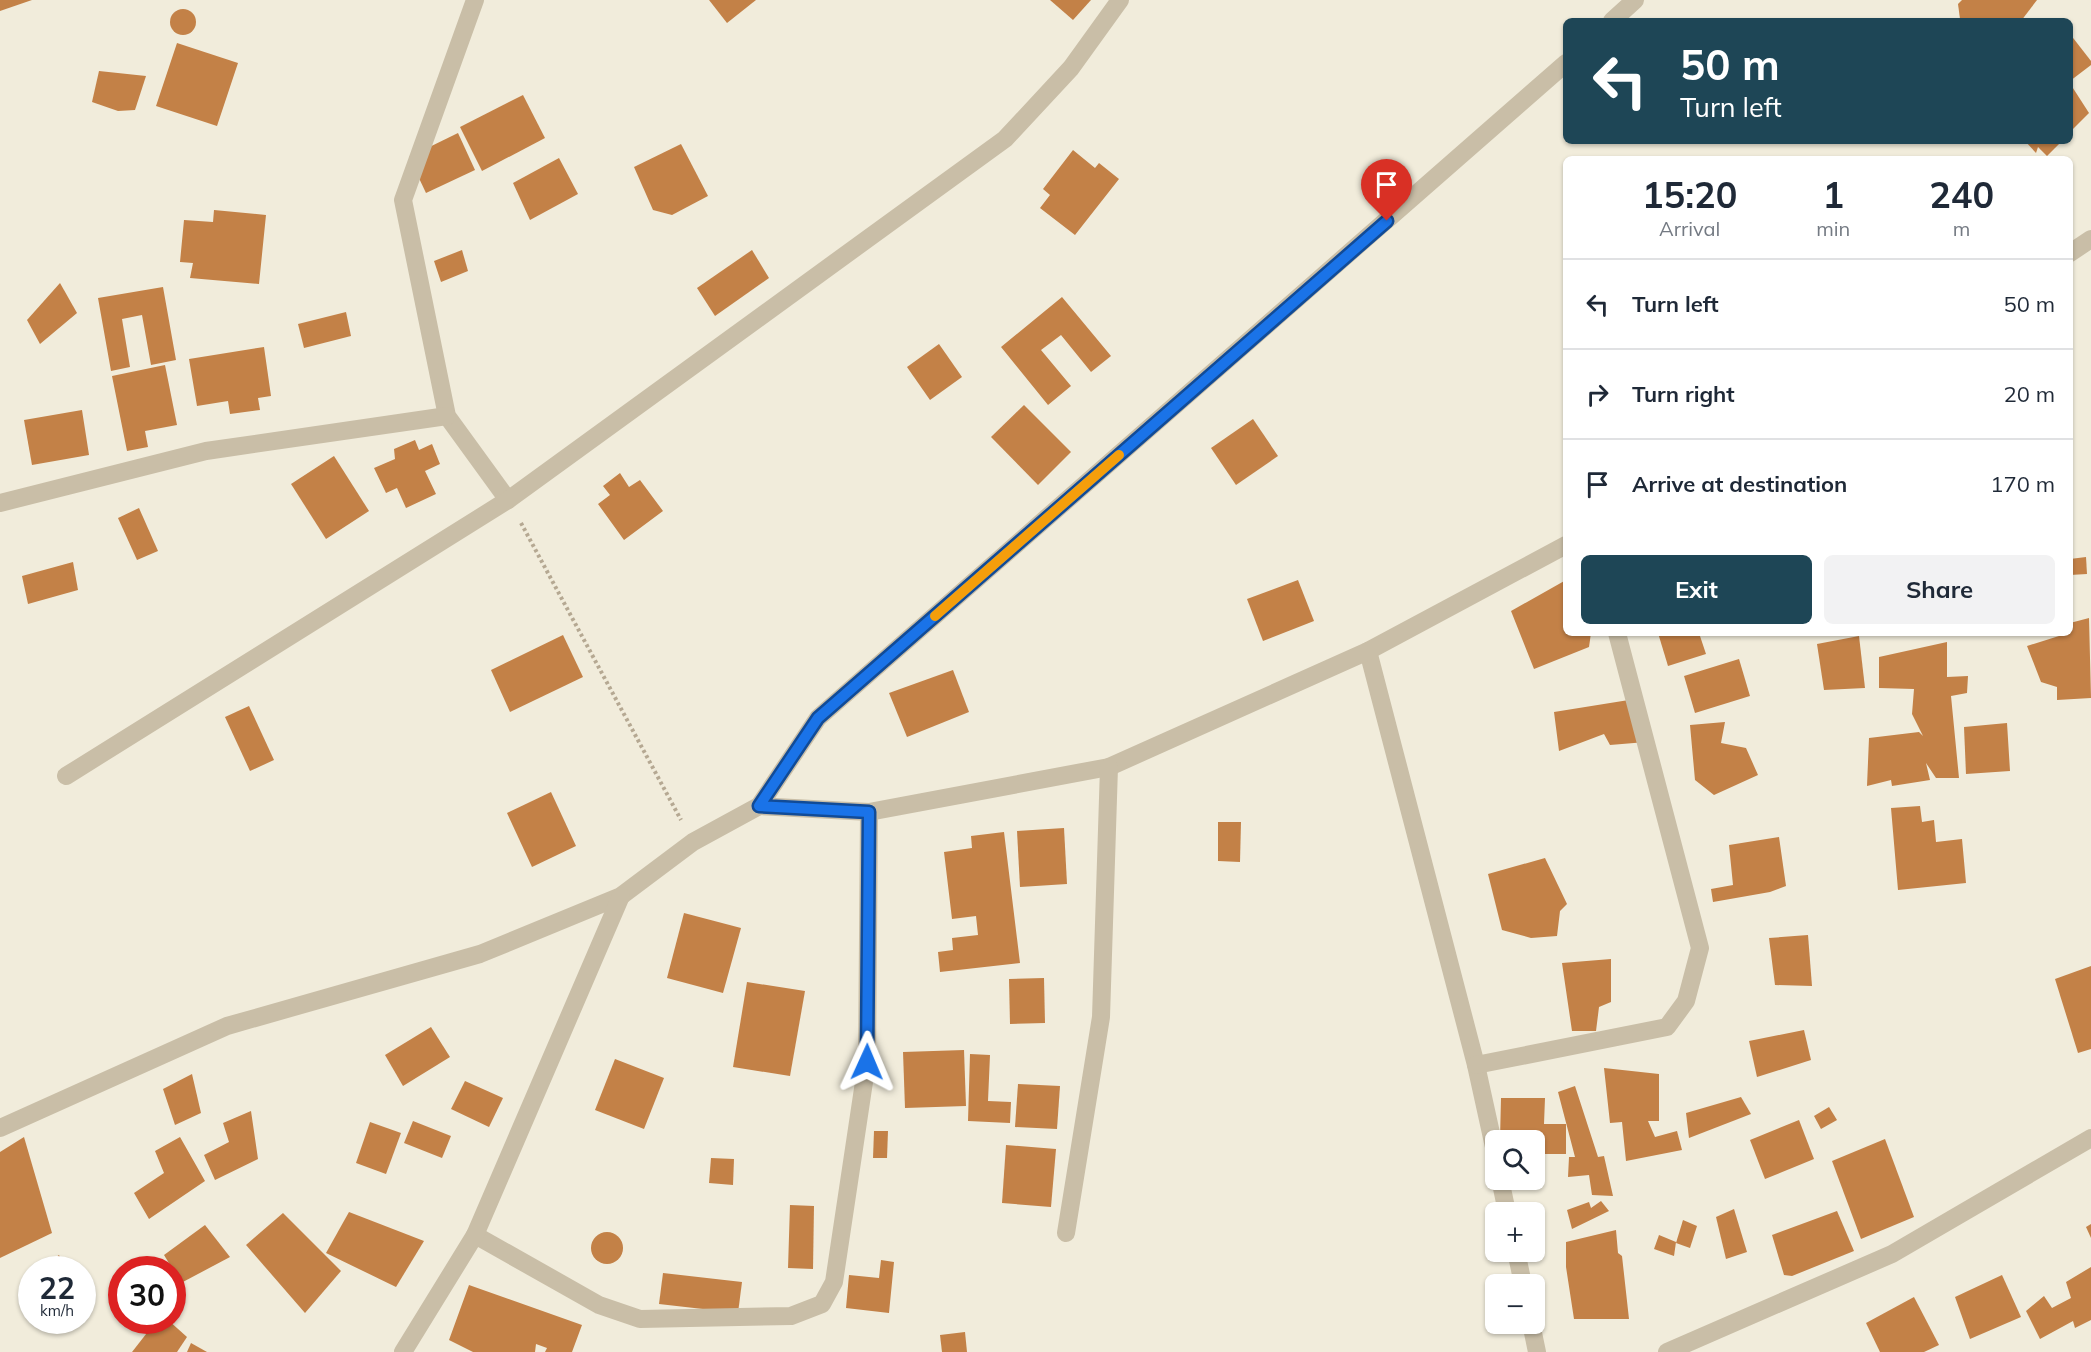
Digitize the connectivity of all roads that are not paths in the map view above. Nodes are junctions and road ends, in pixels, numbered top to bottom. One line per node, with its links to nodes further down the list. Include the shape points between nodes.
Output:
1 (475, 0): 8 (street, via 403,200)
2 (1120, 0): 9 (street, via 1071,68 1005,140)
3 (1635, 0): 4 (street)
4 (1615, 18)
5 (1563, 66): 16 (street, via 818,718)
6 (2091, 239): 7 (street)
7 (2073, 251)
8 (447, 416): 9 (street); 10 (street, via 206,452)
9 (508, 500): 15 (street)
10 (0, 503)
11 (1563, 547): 13 (street)
12 (1618, 636): 19 (street, via 1700,948 1686,1001 1667,1027)
13 (1368, 651): 14 (street); 19 (street)
14 (1109, 767): 17 (street); 23 (street, via 1101,1017)
15 (66, 776)
16 (759, 806): 17 (street); 18 (street, via 693,842)
17 (869, 812): 24 (street, via 867,1062 834,1282 822,1304 791,1316 640,1319 599,1305)
18 (621, 896): 20 (street, via 480,954 227,1026); 24 (street)
19 (1476, 1065): 21 (street)
20 (0, 1128)
21 (1490, 1130)
22 (2091, 1138): 28 (street, via 1892,1254)
23 (1066, 1233)
24 (476, 1235): 26 (street)
25 (1533, 1334): 27 (street)
26 (403, 1352)
27 (1537, 1352)
28 (1667, 1352)

